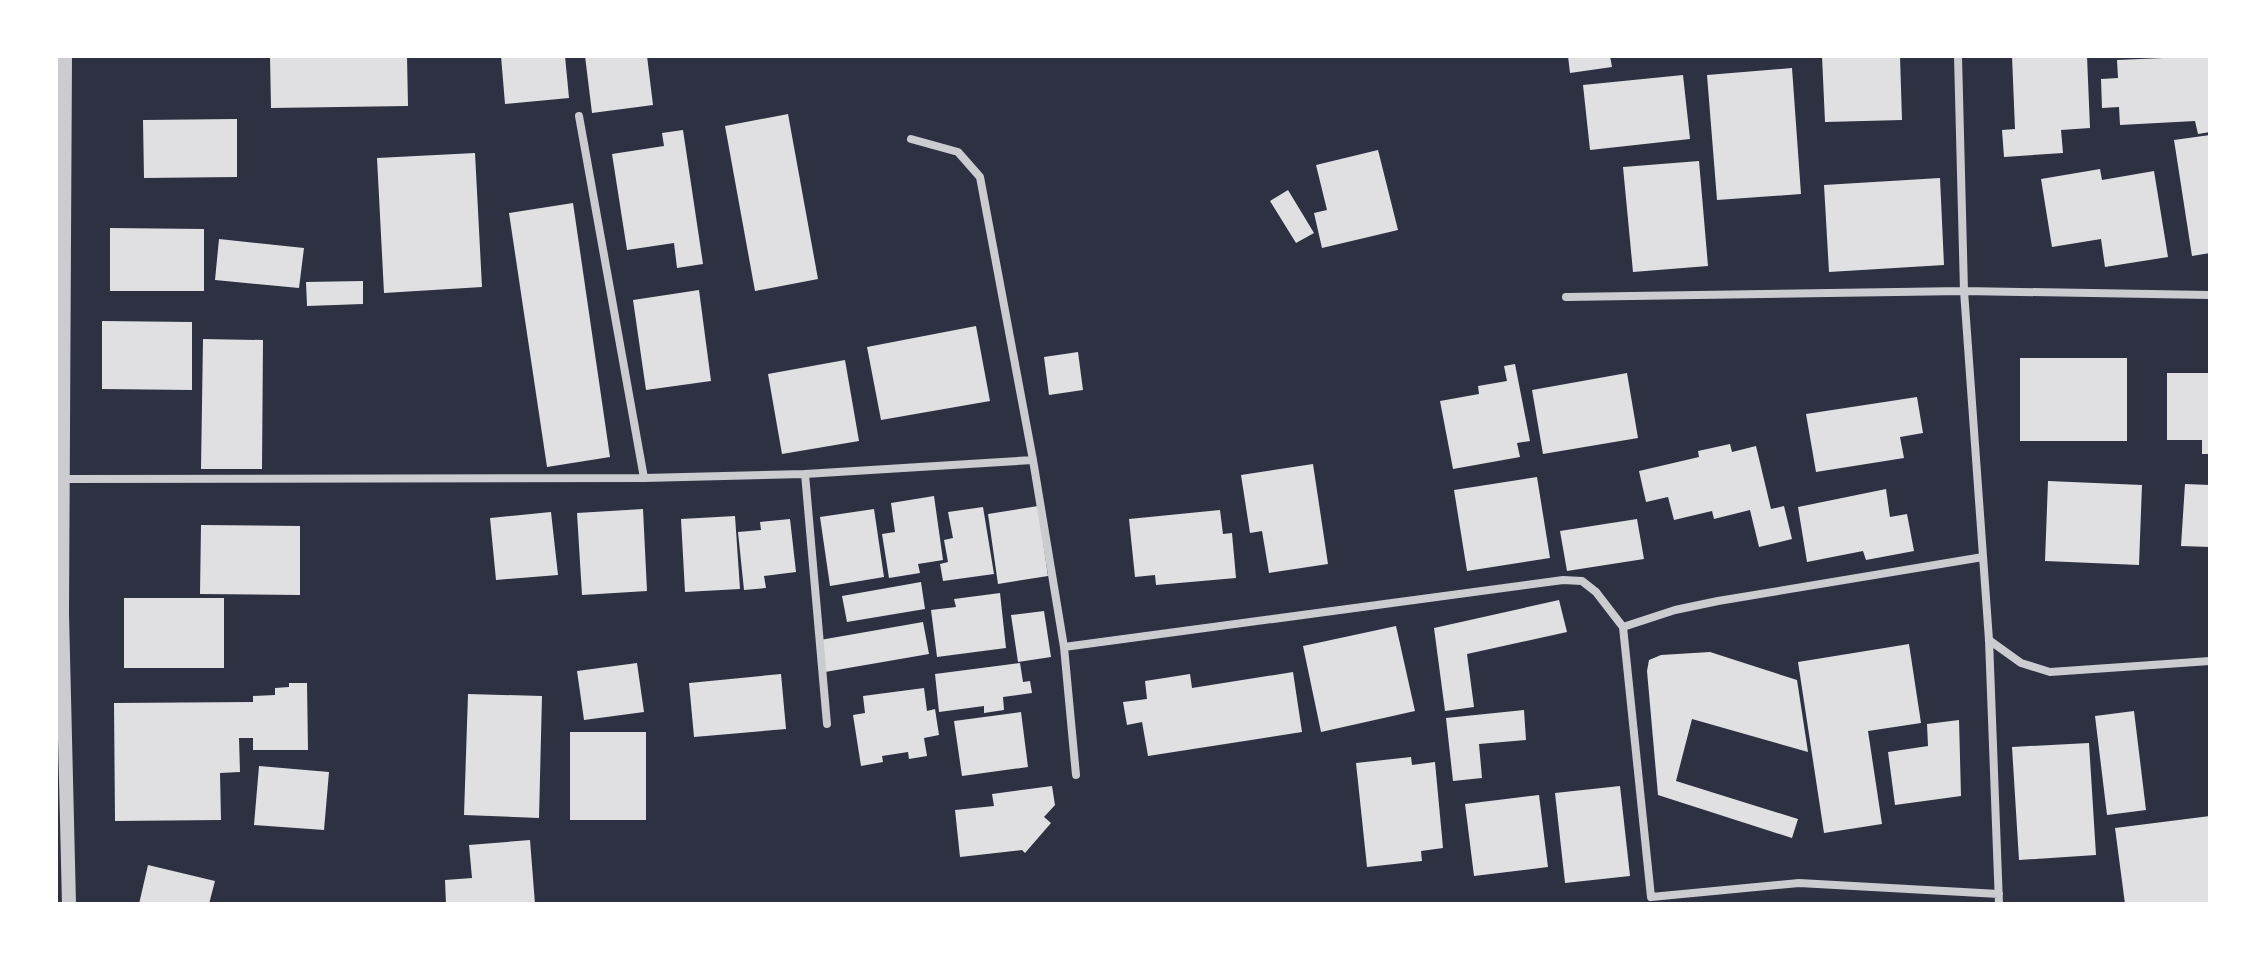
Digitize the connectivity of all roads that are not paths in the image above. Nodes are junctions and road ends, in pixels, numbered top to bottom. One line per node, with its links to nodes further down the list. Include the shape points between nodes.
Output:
1 (65, 56): 11 (street)
2 (1958, 56): 5 (street)
3 (579, 116): 10 (street)
4 (911, 139): 8 (street, via 958,152 980,177)
5 (1964, 291): 6 (street); 7 (street); 12 (street)
6 (2210, 295)
7 (1566, 297)
8 (1033, 460): 9 (street); 15 (street)
9 (805, 474): 10 (street); 17 (street)
10 (644, 478): 11 (street)
11 (59, 479): 18 (street)
12 (1983, 557): 13 (street, via 1718,601); 14 (street)
13 (1623, 627): 15 (street, via 1582,581 1563,580); 21 (street, via 1651,897 1799,883)
14 (1989, 640): 16 (street, via 2021,663 2050,672); 21 (street)
15 (1064, 647): 19 (street)
16 (2210, 661)
17 (827, 724)
18 (61, 762): 20 (street)
19 (1076, 775)
20 (64, 894)
21 (1999, 899)

